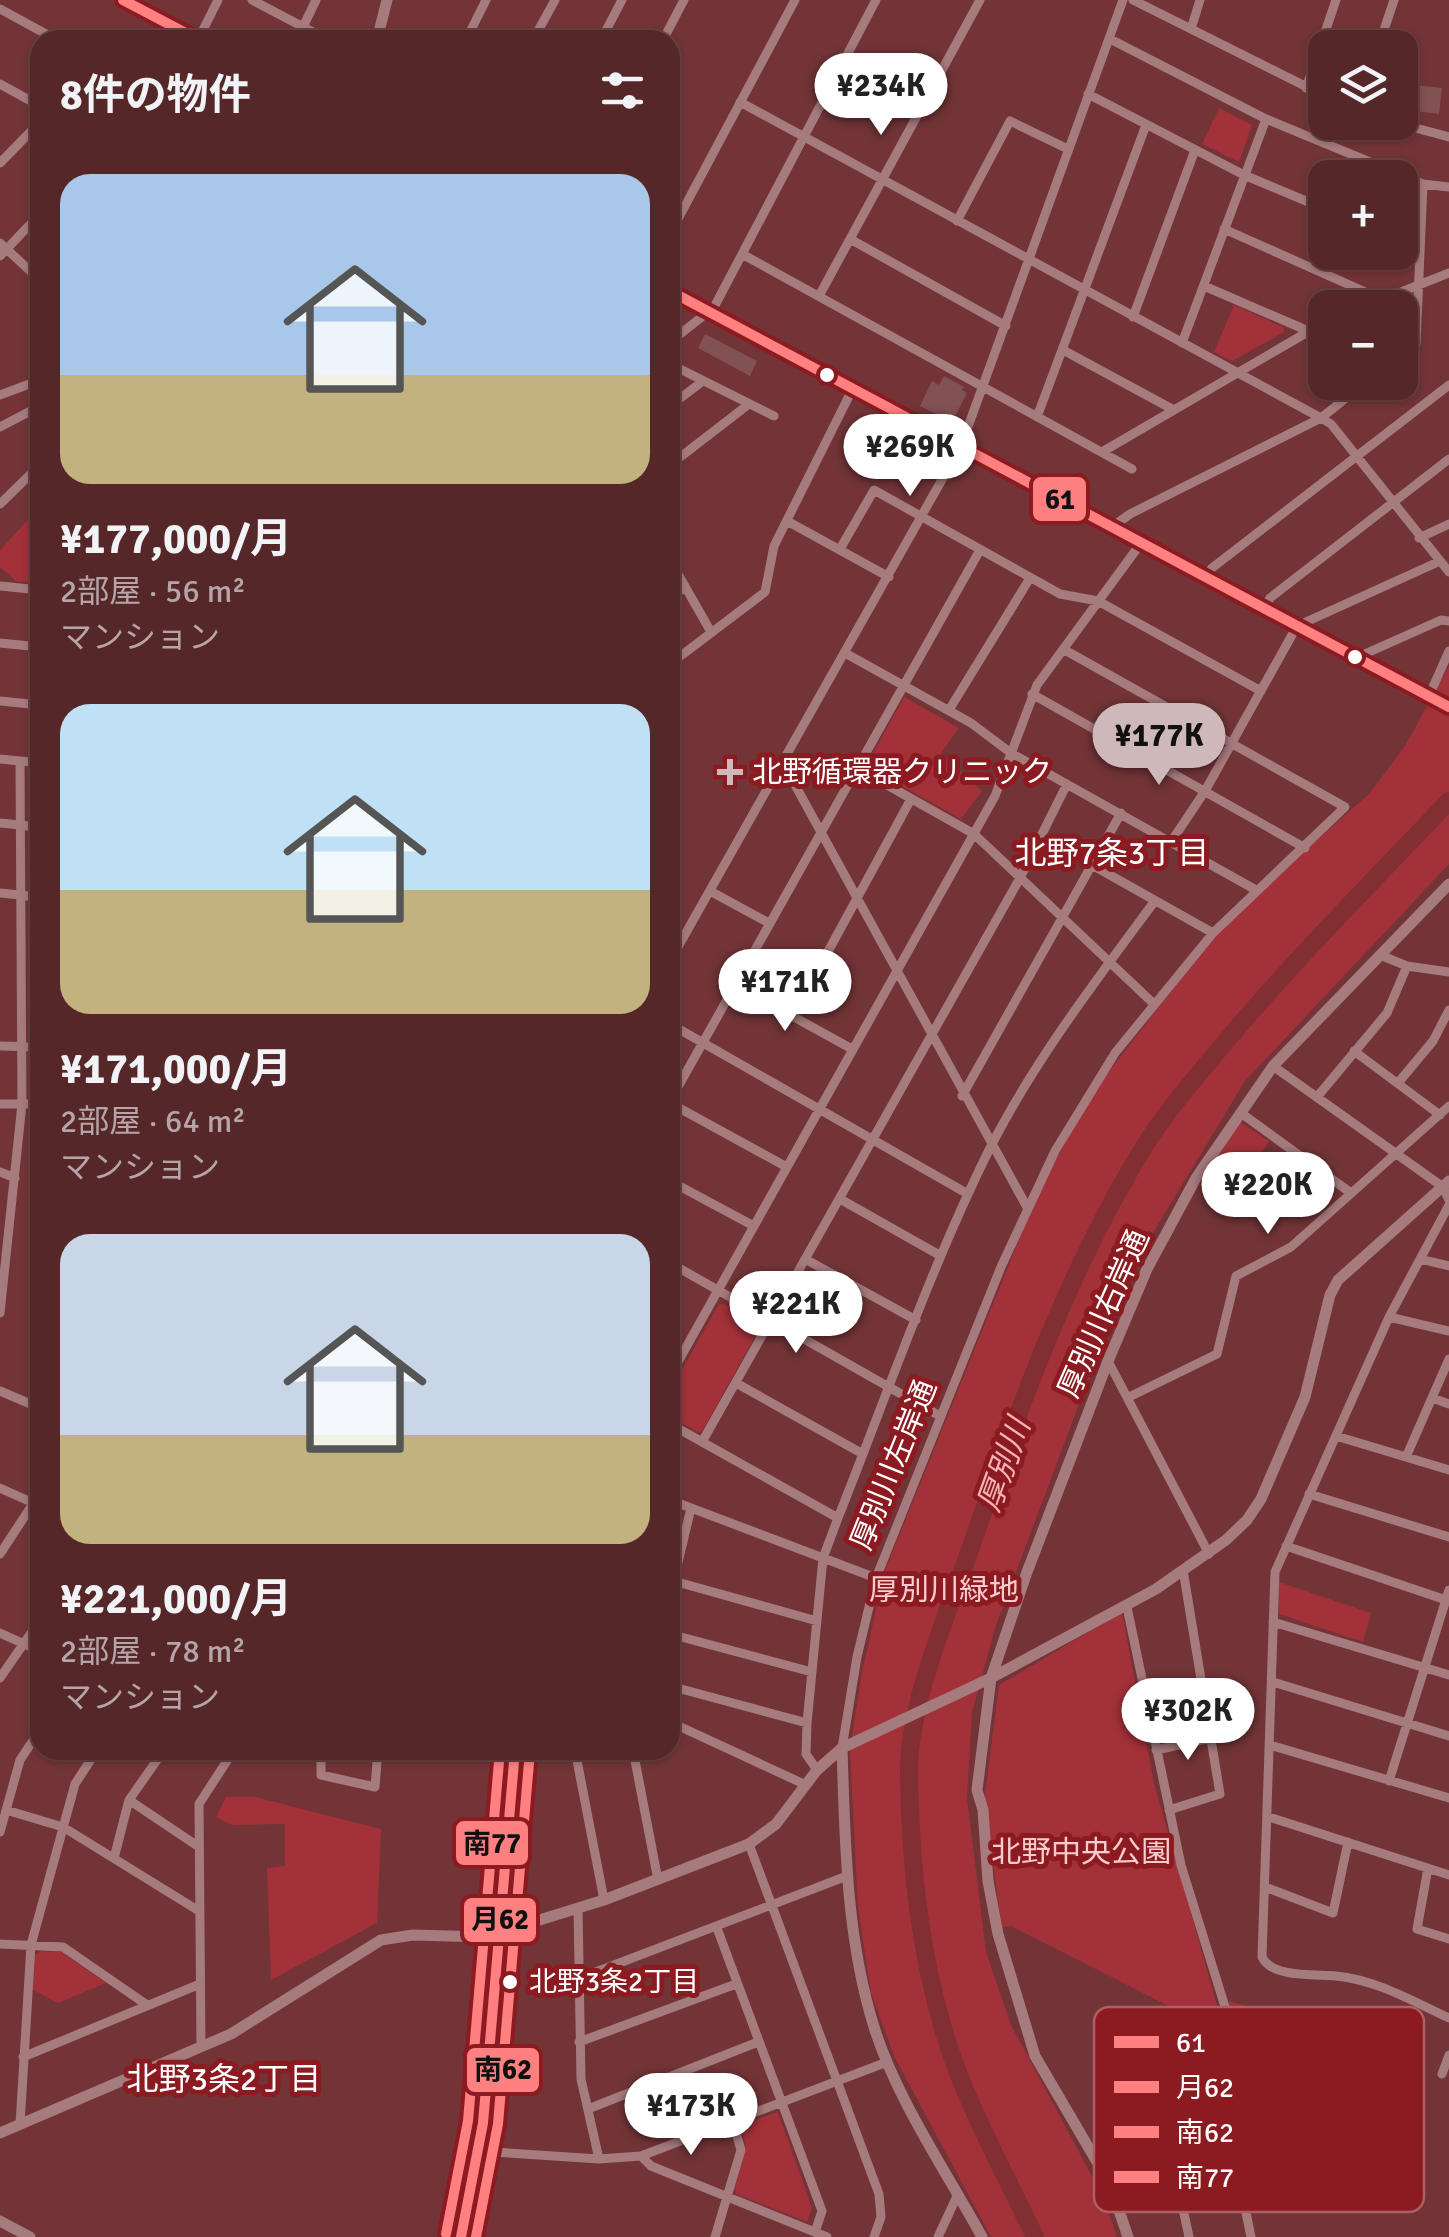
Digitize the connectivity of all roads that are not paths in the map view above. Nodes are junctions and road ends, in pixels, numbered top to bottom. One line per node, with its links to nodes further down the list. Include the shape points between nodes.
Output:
1 (123, 0): 22 (street)
2 (218, 0): 23 (street)
3 (252, 0): 19 (street)
4 (316, 0): 19 (street)
5 (386, 0): 25 (street)
6 (486, 0): 26 (street)
7 (554, 0): 27 (street)
8 (622, 0): 28 (street)
9 (684, 0): 29 (street)
10 (795, 0): 36 (street)
11 (876, 0): 41 (street)
12 (980, 0): 47 (street)
13 (1133, 0): 20 (street)
14 (1200, 0): 20 (street)
15 (1336, 0): 33 (street)
16 (1394, 0): 30 (street)
17 (1121, 4): 31 (street)
18 (0, 9): 21 (street)
19 (303, 28): 24 (street)
20 (1191, 29): 33 (street)
21 (39, 30)
22 (179, 30)
23 (203, 30)
24 (307, 30)
25 (378, 30)
26 (471, 30)
27 (538, 30)
28 (607, 30)
29 (668, 30)
30 (1384, 30)
31 (1110, 39): 34 (street); 37 (street)
32 (0, 84): 35 (street)
33 (1306, 88)
34 (1088, 94): 38 (street); 43 (street)
35 (30, 100)
36 (740, 102): 41 (street); 51 (street)
37 (1266, 119): 46 (street); 48 (street)
38 (1146, 125): 44 (street); 66 (street)
39 (1418, 129): 42 (street)
40 (30, 132): 45 (street)
41 (804, 136): 47 (street); 58 (street)
42 (1449, 137)
43 (1068, 149): 52 (street, via 1010,121); 59 (street)
44 (1195, 150): 46 (street); 71 (street)
45 (0, 164)
46 (1244, 175): 50 (street); 54 (street)
47 (881, 179): 52 (street); 55 (street)
48 (1422, 184): 49 (street); 57 (street)
49 (1449, 187)
50 (1308, 202)
51 (680, 215)
52 (957, 221): 59 (street)
53 (30, 223): 56 (street)
54 (1224, 229): 63 (street); 64 (street)
55 (850, 238): 68 (street); 72 (street)
56 (2, 249): 60 (street)
57 (1419, 250): 62 (street)
58 (742, 254): 68 (street); 69 (street)
59 (1028, 262): 66 (street); 72 (street)
60 (30, 272)
61 (1449, 273): 62 (street)
62 (1420, 284): 65 (street); 70 (street)
63 (1204, 286): 73 (street); 75 (street)
64 (1361, 290)
65 (1404, 290)
66 (1084, 291): 71 (street); 76 (street)
67 (680, 296): 69 (street)
68 (820, 296): 83 (street)
69 (709, 312): 74 (street); 82 (street)
70 (1418, 314)
71 (1133, 318): 75 (street)
72 (1006, 326): 83 (street)
73 (1306, 330): 78 (street)
74 (680, 334)
75 (1182, 343): 78 (street)
76 (1063, 350): 88 (street); 91 (street)
77 (680, 369): 79 (street)
78 (1236, 372): 88 (street); 92 (street)
79 (704, 380): 85 (street); 87 (street)
80 (30, 384): 84 (street)
81 (1449, 386): 96 (street)
82 (852, 390): 94 (street); 104 (street)
83 (984, 390): 91 (street); 94 (street)
84 (0, 396)
85 (680, 398)
86 (1344, 400): 92 (street)
87 (750, 404): 90 (street); 97 (street)
88 (1174, 410): 95 (street)
89 (30, 411): 93 (street)
90 (774, 416)
91 (1037, 417): 95 (street)
92 (1321, 418): 96 (street); 106 (street)
93 (0, 426)
94 (961, 446): 103 (street); 106 (street)
95 (1102, 452): 99 (street)
96 (1357, 456): 102 (street); 114 (street)
97 (680, 458)
98 (1449, 459): 102 (street)
99 (1132, 469)
100 (30, 475): 101 (street)
101 (0, 504)
102 (1393, 504): 107 (street); 122 (street)
103 (922, 517): 109 (street, via 874,490); 110 (street); 113 (street)
104 (787, 521): 109 (street); 125 (street, via 774,546 766,592)
105 (1449, 524): 107 (street)
106 (1112, 527): 108 (street)
107 (1420, 538): 111 (street)
108 (1141, 543): 114 (street); 121 (street)
109 (840, 549): 113 (street)
110 (980, 550): 116 (street); 133 (street)
111 (1438, 562): 112 (street); 124 (street)
112 (1449, 572)
113 (889, 577): 130 (street)
114 (1205, 577): 122 (street)
115 (680, 578): 118 (street)
116 (1030, 578): 121 (street, via 1060,594); 140 (street)
117 (0, 586): 119 (street)
118 (685, 587): 120 (street); 125 (street)
119 (30, 589)
120 (680, 591)
121 (1098, 602): 128 (street); 134 (street)
122 (1264, 608): 124 (street)
123 (1449, 621): 132 (street)
124 (1297, 626): 132 (street); 134 (street)
125 (711, 632): 131 (street)
126 (0, 643): 127 (street)
127 (30, 646)
128 (1063, 648): 135 (street); 141 (street)
129 (1449, 651): 136 (street)
130 (845, 653): 133 (street); 146 (street)
131 (680, 656)
132 (1358, 658): 136 (street)
133 (905, 684): 140 (street); 147 (street)
134 (1260, 691): 141 (street)
135 (1032, 694): 142 (street); 149 (street)
136 (1429, 696): 139 (street)
137 (0, 701): 138 (street)
138 (30, 704)
139 (1446, 706)
140 (949, 710): 142 (street)
141 (1232, 744): 149 (street); 158 (street, 厚別川左岸通, via 1345,807)
142 (1011, 753): 148 (street); 156 (street)
143 (0, 759): 144 (street)
144 (20, 761): 145 (street); 153 (street)
145 (30, 762)
146 (783, 763): 155 (street); 163 (street)
147 (857, 768): 150 (street); 155 (street)
148 (1067, 784): 151 (street); 160 (street)
149 (1204, 791): 157 (street); 158 (street)
150 (911, 800): 156 (street); 167 (street)
151 (1120, 813): 157 (street); 159 (street)
152 (0, 823): 153 (street)
153 (20, 825): 154 (street); 165 (street)
154 (30, 826)
155 (819, 832): 167 (street); 170 (street)
156 (974, 834): 160 (street); 178 (street)
157 (1171, 842): 162 (street)
158 (1306, 848): 162 (street, 厚別川左岸通)
159 (1092, 865): 168 (street); 169 (street)
160 (1020, 878): 169 (street); 185 (street)
161 (1449, 884): 175 (street, 厚別川右岸通)
162 (1256, 890): 171 (street, 厚別川左岸通)
163 (710, 891): 170 (street); 173 (street)
164 (0, 894): 165 (street)
165 (20, 895): 166 (street); 188 (street)
166 (30, 896)
167 (856, 900): 178 (street); 183 (street)
168 (1154, 902): 171 (street); 176 (street)
169 (1062, 917): 176 (street); 195 (street)
170 (769, 924): 180 (street)
171 (1213, 933): 181 (street, 厚別川左岸通)
172 (680, 936): 173 (street)
173 (682, 939): 174 (street)
174 (680, 942)
175 (1380, 955): 177 (street); 192 (street, 厚別川右岸通)
176 (1108, 964): 181 (street); 206 (street, via 1049,1046)
177 (1407, 966): 179 (street); 191 (street, via 1387,1013)
178 (895, 972): 185 (street); 190 (street)
179 (1449, 972)
180 (736, 985): 183 (street); 186 (street)
181 (1154, 1004): 217 (street, 厚別川左岸通, via 1090,1091)
182 (1449, 1010): 193 (street)
183 (792, 1016): 190 (street)
184 (680, 1030): 186 (street)
185 (930, 1037): 195 (street); 205 (street)
186 (702, 1043): 194 (street); 202 (street)
187 (0, 1046): 188 (street)
188 (22, 1046): 189 (street); 198 (street)
189 (30, 1046)
190 (852, 1049): 202 (street)
191 (1354, 1050): 193 (street); 196 (street)
192 (1273, 1066): 196 (street); 203 (street, 厚別川右岸通)
193 (1398, 1083): 204 (street)
194 (680, 1084)
195 (962, 1096): 206 (street)
196 (1317, 1097): 207 (street)
197 (0, 1104): 198 (street)
198 (22, 1104): 199 (street); 210 (street)
199 (30, 1104)
200 (1449, 1106): 204 (street)
201 (680, 1108): 208 (street)
202 (820, 1110): 205 (street); 208 (street)
203 (1241, 1113): 213 (street); 235 (street, 厚別川右岸通, via 1147,1269)
204 (1440, 1115): 207 (street)
205 (873, 1139): 214 (street); 215 (street)
206 (991, 1147): 214 (street); 217 (street)
207 (1396, 1152): 211 (street); 213 (street)
208 (785, 1166): 218 (street)
209 (0, 1172): 210 (street)
210 (15, 1178): 219 (street)
211 (1446, 1184): 216 (street); 261 (street, via 1338,1280 1305,1396 1261,1498 1248,1520)
212 (680, 1186): 218 (street)
213 (1351, 1193): 239 (street, via 1291,1247 1236,1276 1217,1354)
214 (968, 1194): 220 (street)
215 (840, 1199): 220 (street); 221 (street)
216 (1449, 1202): 222 (street)
217 (1028, 1208): 243 (street, 厚別川左岸通)
218 (752, 1225): 225 (street)
219 (4, 1245): 226 (street)
220 (941, 1256): 229 (street)
221 (805, 1258): 228 (street); 229 (street)
222 (1420, 1259): 223 (street); 227 (street)
223 (1449, 1266)
224 (680, 1269): 225 (street)
225 (717, 1289): 228 (street); 232 (street)
226 (0, 1313)
227 (1389, 1316): 230 (street); 245 (street)
228 (771, 1320): 236 (street); 237 (street)
229 (916, 1320): 237 (street)
230 (1449, 1331)
231 (680, 1351): 232 (street)
232 (683, 1353): 233 (street)
233 (680, 1358)
234 (1449, 1359): 240 (street)
235 (1108, 1361): 239 (street); 279 (street, 厚別川右岸通)
236 (736, 1383): 246 (street); 247 (street)
237 (890, 1386): 243 (street); 247 (street)
238 (0, 1391): 241 (street)
239 (1130, 1396): 261 (street)
240 (1432, 1398): 242 (street); 248 (street)
241 (30, 1404)
242 (1449, 1404)
243 (940, 1416): 264 (street, 厚別川左岸通)
244 (680, 1430): 246 (street)
245 (1336, 1436): 248 (street); 251 (street)
246 (702, 1442): 256 (street)
247 (864, 1454): 256 (street)
248 (1406, 1457): 249 (street)
249 (1449, 1470)
250 (0, 1488): 252 (street)
251 (1309, 1494): 257 (street); 258 (street)
252 (30, 1501)
253 (680, 1504): 254 (street)
254 (691, 1508): 259 (street); 262 (street)
255 (30, 1513): 260 (street)
256 (838, 1518): 262 (street)
257 (1449, 1537)
258 (1286, 1546): 266 (street); 269 (street, via 1275,1572)
259 (680, 1550)
260 (0, 1554)
261 (1208, 1554): 263 (street)
262 (822, 1558): 264 (street); 268 (street)
263 (1183, 1570): 267 (street); 281 (street)
264 (876, 1578): 291 (street, 厚別川左岸通)
265 (680, 1582): 268 (street)
266 (1448, 1597): 275 (street)
267 (1126, 1607): 279 (street); 283 (street)
268 (817, 1622): 276 (street)
269 (1273, 1622): 275 (street); 280 (street)
270 (0, 1634): 273 (street)
271 (30, 1635): 273 (street)
272 (680, 1637): 276 (street)
273 (24, 1644): 274 (street); 278 (street)
274 (30, 1647)
275 (1424, 1667): 277 (street); 284 (street)
276 (812, 1672): 285 (street)
277 (1449, 1675)
278 (0, 1678)
279 (991, 1678): 291 (street); 350 (street, 厚別川右岸通, via 977,1790 996,1923 1034,2056)
280 (1273, 1682): 284 (street); 290 (street)
281 (1201, 1685): 283 (street); 288 (street)
282 (680, 1689): 285 (street)
283 (1146, 1700): 292 (street)
284 (1406, 1723): 287 (street); 302 (street)
285 (808, 1724): 301 (street, via 806,1754)
286 (680, 1727): 303 (street)
287 (1449, 1736)
288 (1210, 1738): 292 (street); 307 (street, via 1220,1794)
289 (30, 1745): 306 (street)
290 (1270, 1745): 302 (street); 308 (street)
291 (842, 1748): 301 (street); 317 (street, 厚別川左岸通)
292 (1156, 1750): 307 (street)
293 (91, 1760): 309 (street, via 75,1784)
294 (157, 1760): 305 (street)
295 (228, 1760): 313 (street, via 199,1804)
296 (320, 1760): 297 (street, via 321,1774 375,1787)
297 (377, 1760)
298 (515, 1760): 325 (street)
299 (577, 1760): 320 (street)
300 (635, 1760): 318 (street)
301 (817, 1770): 303 (street)
302 (1389, 1780): 304 (street)
303 (806, 1785): 312 (street, via 776,1824)
304 (1449, 1798)
305 (129, 1800): 313 (street); 314 (street)
306 (6, 1810): 309 (street); 310 (street)
307 (1168, 1810): 333 (street)
308 (1268, 1817): 311 (street); 319 (street)
309 (63, 1827): 314 (street); 328 (street)
310 (0, 1832)
311 (1348, 1842): 315 (street); 319 (street, via 1334,1913)
312 (749, 1844): 318 (street); 321 (street)
313 (198, 1847): 323 (street)
314 (114, 1858): 323 (street)
315 (1428, 1868): 316 (street); 326 (street, via 1418,1929)
316 (1449, 1874)
317 (847, 1876): 321 (street); 340 (street, 厚別川左岸通, via 858,1968)
318 (658, 1880): 320 (street)
319 (1266, 1887): 334 (street, via 1266,1965 1376,1984)
320 (604, 1900): 322 (street)
321 (772, 1906): 324 (street); 342 (street)
322 (578, 1908): 325 (street); 329 (street)
323 (199, 1912): 330 (street)
324 (717, 1928): 329 (street); 331 (street)
325 (500, 1932): 337 (street, via 380,1940); 348 (street)
326 (1449, 1939)
327 (0, 1944): 328 (street)
328 (31, 1946): 332 (street, via 63,1947); 339 (street)
329 (580, 1978): 335 (street)
330 (200, 1984): 332 (street); 337 (street)
331 (736, 1984): 335 (street); 336 (street)
332 (147, 2005): 339 (street)
333 (1225, 2007)
334 (1449, 2018)
335 (580, 2042): 344 (street)
336 (758, 2042): 343 (street); 344 (street)
337 (201, 2047): 346 (street)
338 (1449, 2056): 341 (street)
339 (23, 2057): 346 (street)
340 (887, 2062): 342 (street); 352 (street, 厚別川左岸通)
341 (1442, 2074)
342 (837, 2082): 343 (street); 363 (street, via 879,2194)
343 (782, 2104): 345 (street); 358 (street, via 822,2211)
344 (588, 2109): 351 (street)
345 (733, 2122): 349 (street); 353 (street, via 741,2150)
346 (20, 2124): 347 (street)
347 (0, 2132)
348 (479, 2151): 351 (street); 360 (street)
349 (641, 2156): 351 (street); 353 (street)
350 (1094, 2157)
351 (599, 2159)
352 (958, 2194): 364 (street); 365 (street, 厚別川左岸通)
353 (727, 2198): 358 (street); 361 (street)
354 (1120, 2212): 366 (street, 厚別川右岸通)
355 (1183, 2212): 367 (street)
356 (1246, 2212): 368 (street)
357 (0, 2222): 359 (street)
358 (815, 2232): 362 (street)
359 (30, 2237)
360 (461, 2237)
361 (715, 2237)
362 (827, 2237)
363 (874, 2237)
364 (938, 2237)
365 (982, 2237)
366 (1128, 2237)
367 (1188, 2237)
368 (1252, 2237)

